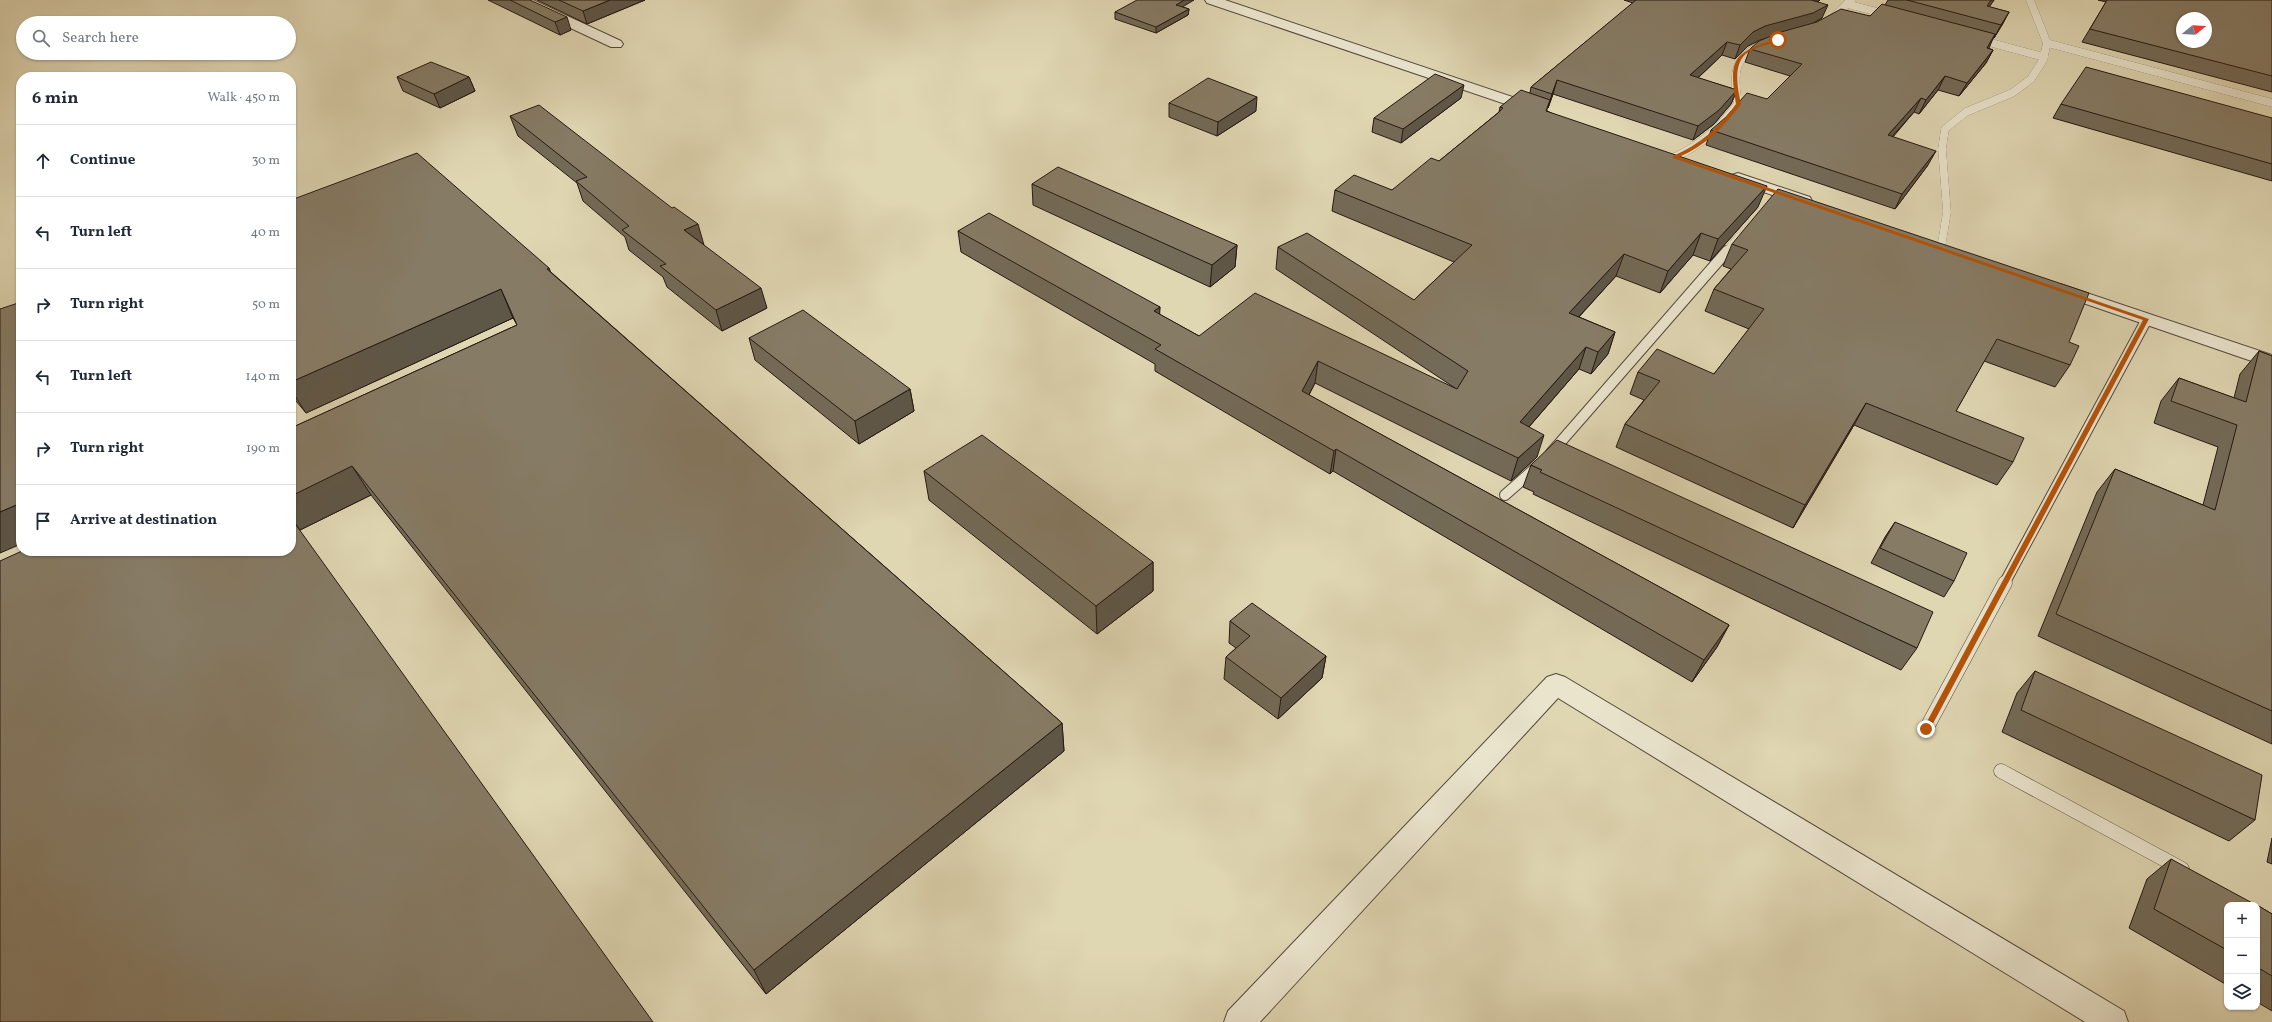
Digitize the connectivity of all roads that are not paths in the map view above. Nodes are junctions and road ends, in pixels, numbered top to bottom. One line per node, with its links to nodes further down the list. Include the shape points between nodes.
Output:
1 (522, 0): 10 (street)
2 (1212, 0): 13 (street)
3 (2030, 0): 9 (lane)
4 (1849, 2): 5 (lane); 6 (lane)
5 (1900, 18)
6 (1822, 25)
7 (1968, 36): 11 (lane)
8 (1772, 42): 14 (lane, via 1751,48 1739,60 1734,78 1738,104 1727,120 1694,149)
9 (2047, 43): 11 (lane); 12 (lane)
10 (616, 44)
11 (2044, 57): 19 (lane, via 2031,79 2012,93 1966,112 1945,129 1942,149 1948,212)
12 (2272, 103)
13 (1555, 116)
14 (1668, 154): 15 (street)
15 (1697, 164)
16 (1727, 174): 17 (street, via 1776,195)
17 (1823, 207)
18 (1748, 227): 23 (lane, via 1559,446)
19 (1941, 248)
20 (2044, 283): 21 (street)
21 (2146, 319): 22 (street); 24 (lane)
22 (2272, 362)
23 (1505, 495)
24 (1926, 729)
25 (2001, 771): 26 (lane)
26 (2194, 875)
27 (1239, 1022): 28 (street, via 1556,684)
28 (2113, 1022)

